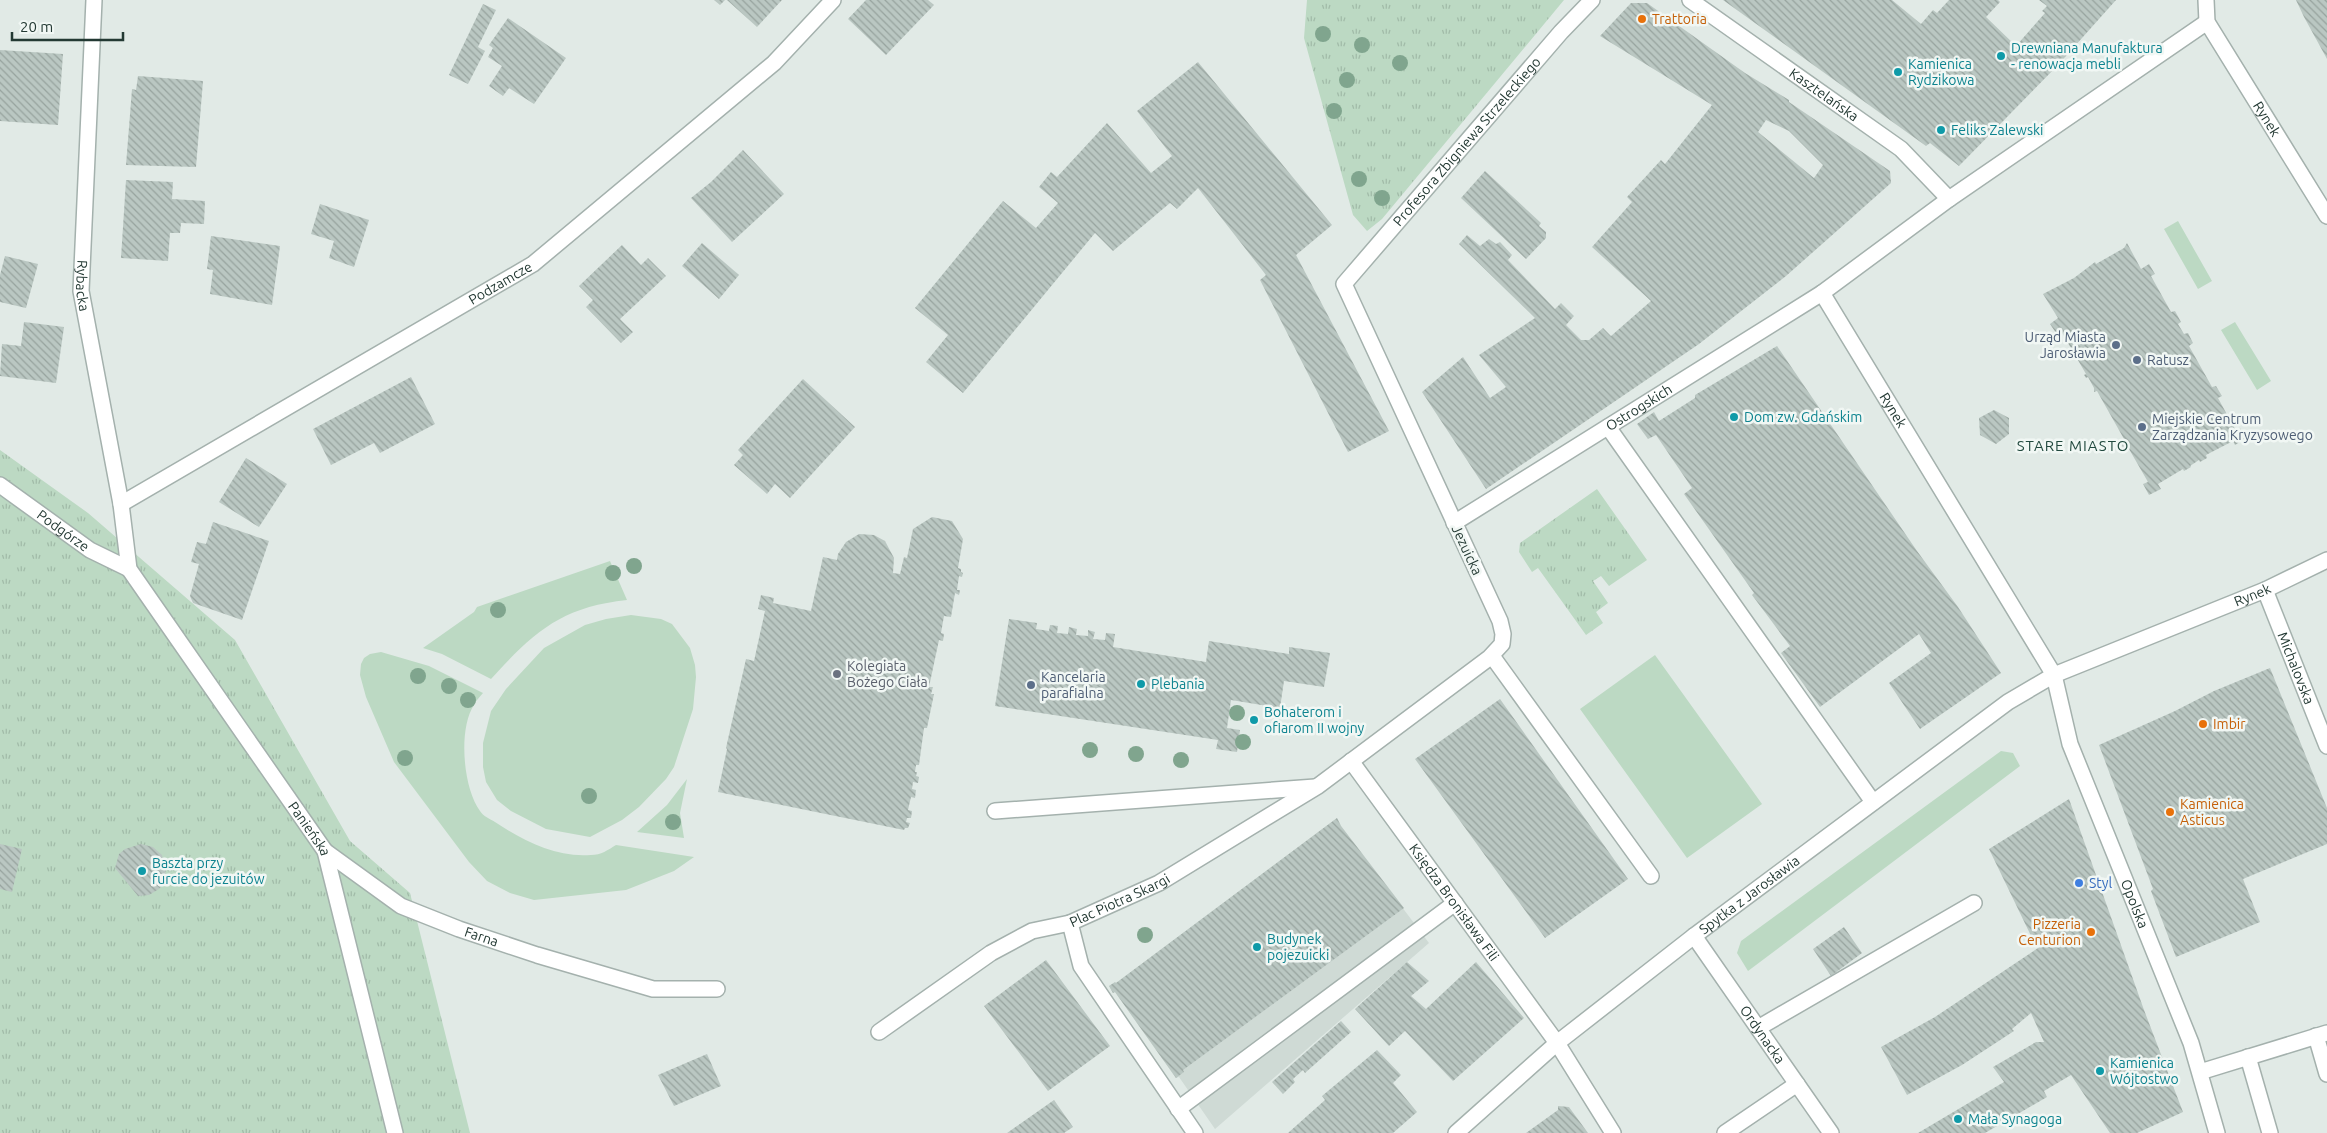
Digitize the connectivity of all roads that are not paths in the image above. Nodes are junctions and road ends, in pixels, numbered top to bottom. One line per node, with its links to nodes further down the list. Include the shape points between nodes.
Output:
1 (94, 0): 13 (street, Rybacka, via 82,291)
2 (832, 0): 13 (street, Podzamcze, via 774,63 533,264)
3 (1592, 0): 9 (street, Profesora Zbigniewa Strzeleckiego)
4 (1690, 0): 7 (street, Kasztelańska, via 1900,149)
5 (2206, 0): 6 (street, Rynek)
6 (2207, 22): 7 (street); 8 (street, Rynek)
7 (1949, 199): 10 (street)
8 (2327, 216)
9 (1344, 284): 14 (street, Jezuicka)
10 (1822, 293): 11 (street, Ostrogskich); 19 (street, Rynek)
11 (1608, 427): 14 (street, Ostrogskich); 23 (street)
12 (0, 485): 16 (street, Podgórze, via 90,550)
13 (121, 504): 16 (street, Rybacka)
14 (1454, 523): 18 (street, Jezuicka, via 1500,621 1502,644)
15 (2327, 560): 17 (street, Rynek)
16 (129, 569): 25 (street, Panieńska)
17 (2265, 590): 19 (street, Rynek); 20 (street, Michalovska)
18 (1492, 656): 21 (street, Jezuicka); 26 (street)
19 (2054, 675): 23 (street, Spytka z Jarosławia, via 2008,702); 37 (street, Opolska, via 2070,744 2192,1043)
20 (2327, 746)
21 (1351, 761): 22 (street, Plac Piotra Skargi); 28 (street, Księdza Bronisława Fili)
22 (1318, 786): 24 (street); 29 (street, Plac Piotra Skargi, via 1159,883)
23 (1873, 802): 30 (street, Spytka z Jarosławia)
24 (995, 811)
25 (325, 851): 31 (street, Farna, via 401,906 459,929 653,989); 41 (street, Panieńska)
26 (1651, 876)
27 (1974, 902): 32 (street)
28 (1455, 903): 35 (street, Księdza Bronisława Fili); 40 (street)
29 (1070, 924): 33 (street, via 1032,931 991,953); 40 (street, Plac Piotra Skargi, via 1081,966)
30 (1694, 936): 32 (street, Ordynacka); 35 (street, Spytka z Jarosławia)
31 (717, 989)
32 (1758, 1028): 39 (street, Ordynacka)
33 (879, 1032)
34 (2321, 1034): 36 (street); 38 (street)
35 (1557, 1043): 43 (street, Spytka z Jarosławia); 44 (street, Księdza Bronisława Fili)
36 (2248, 1058): 37 (street); 48 (street)
37 (2200, 1072): 47 (street, Opolska)
38 (2327, 1074)
39 (1797, 1084): 45 (street); 46 (street, Ordynacka)
40 (1178, 1109): 42 (street, Plac Piotra Skargi)
41 (395, 1133)
42 (1195, 1133)
43 (1456, 1133)
44 (1613, 1133)
45 (1725, 1133)
46 (1832, 1133)
47 (2217, 1133)
48 (2270, 1133)

